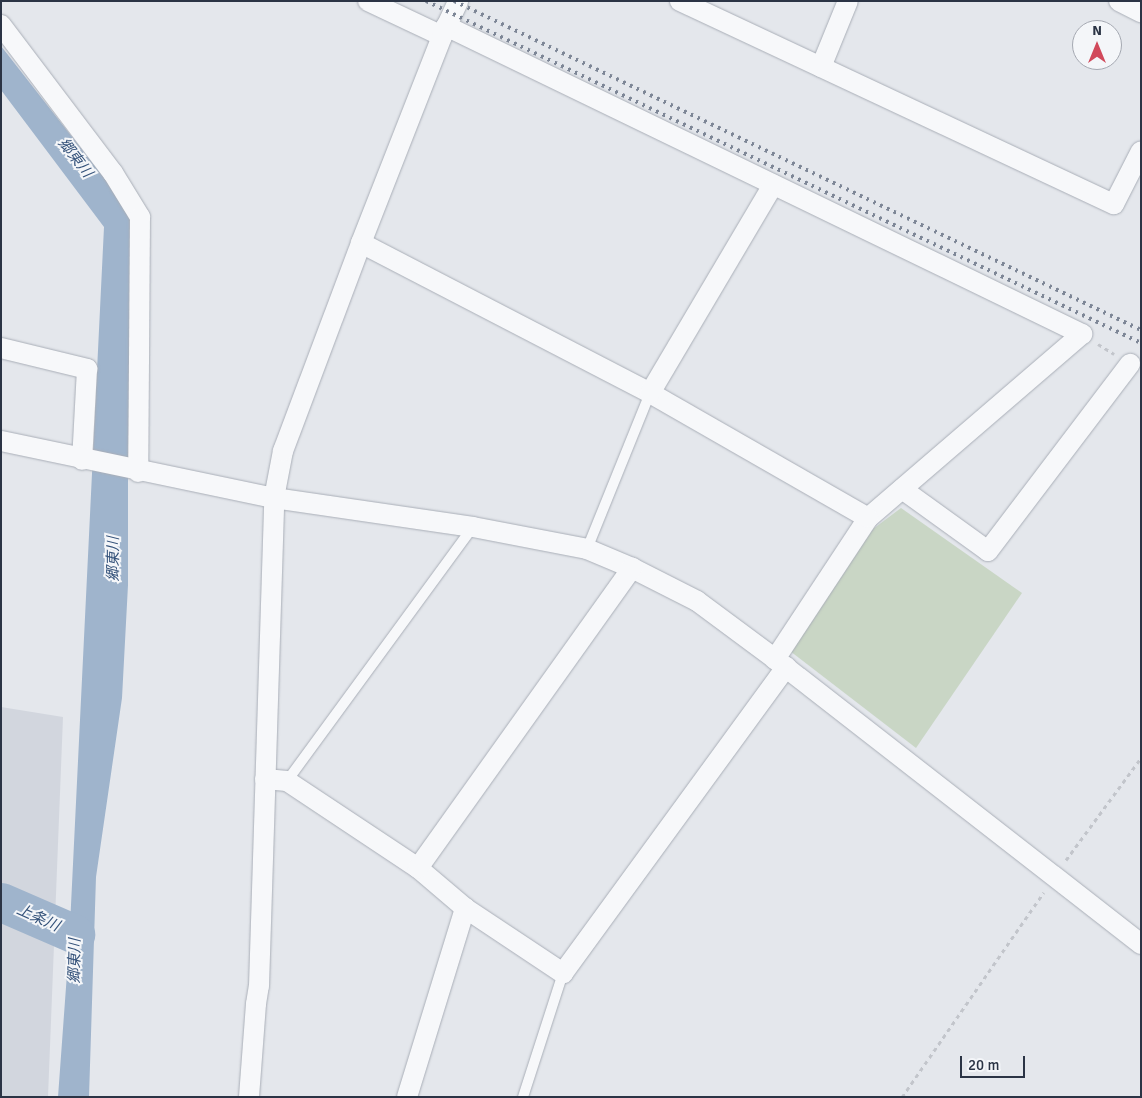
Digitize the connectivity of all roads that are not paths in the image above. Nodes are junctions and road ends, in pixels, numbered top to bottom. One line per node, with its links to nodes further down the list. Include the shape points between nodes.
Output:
1 (368, 1): 8 (street)
2 (458, 1): 8 (street)
3 (680, 1): 9 (street)
4 (848, 1): 9 (street)
5 (1119, 1): 6 (street)
6 (1141, 12)
7 (1, 25): 18 (street, via 113,173 140,217)
8 (444, 31): 11 (street); 12 (street)
9 (821, 67): 10 (street, via 1114,204)
10 (1141, 150)
11 (773, 185): 15 (street); 19 (street, via 1082,334)
12 (361, 243): 15 (street); 20 (street, via 283,451)
13 (1, 348): 17 (street, via 88,369)
14 (1130, 364): 19 (street, via 988,551)
15 (650, 393): 21 (street); 23 (lane)
16 (1, 442): 17 (street)
17 (82, 460): 18 (street)
18 (138, 472): 20 (street)
19 (902, 489): 21 (street)
20 (274, 498): 22 (street); 26 (street)
21 (868, 518): 25 (street)
22 (473, 528): 23 (street); 27 (lane)
23 (587, 549): 24 (street)
24 (632, 568): 25 (street, via 697,601); 28 (street)
25 (780, 663): 30 (street); 31 (street)
26 (265, 779): 27 (street); 32 (street, via 259,986)
27 (287, 781): 28 (street)
28 (418, 868): 29 (street)
29 (466, 908): 31 (street); 33 (street)
30 (1141, 944)
31 (563, 973): 34 (lane)
32 (249, 1097)
33 (407, 1097)
34 (524, 1097)

